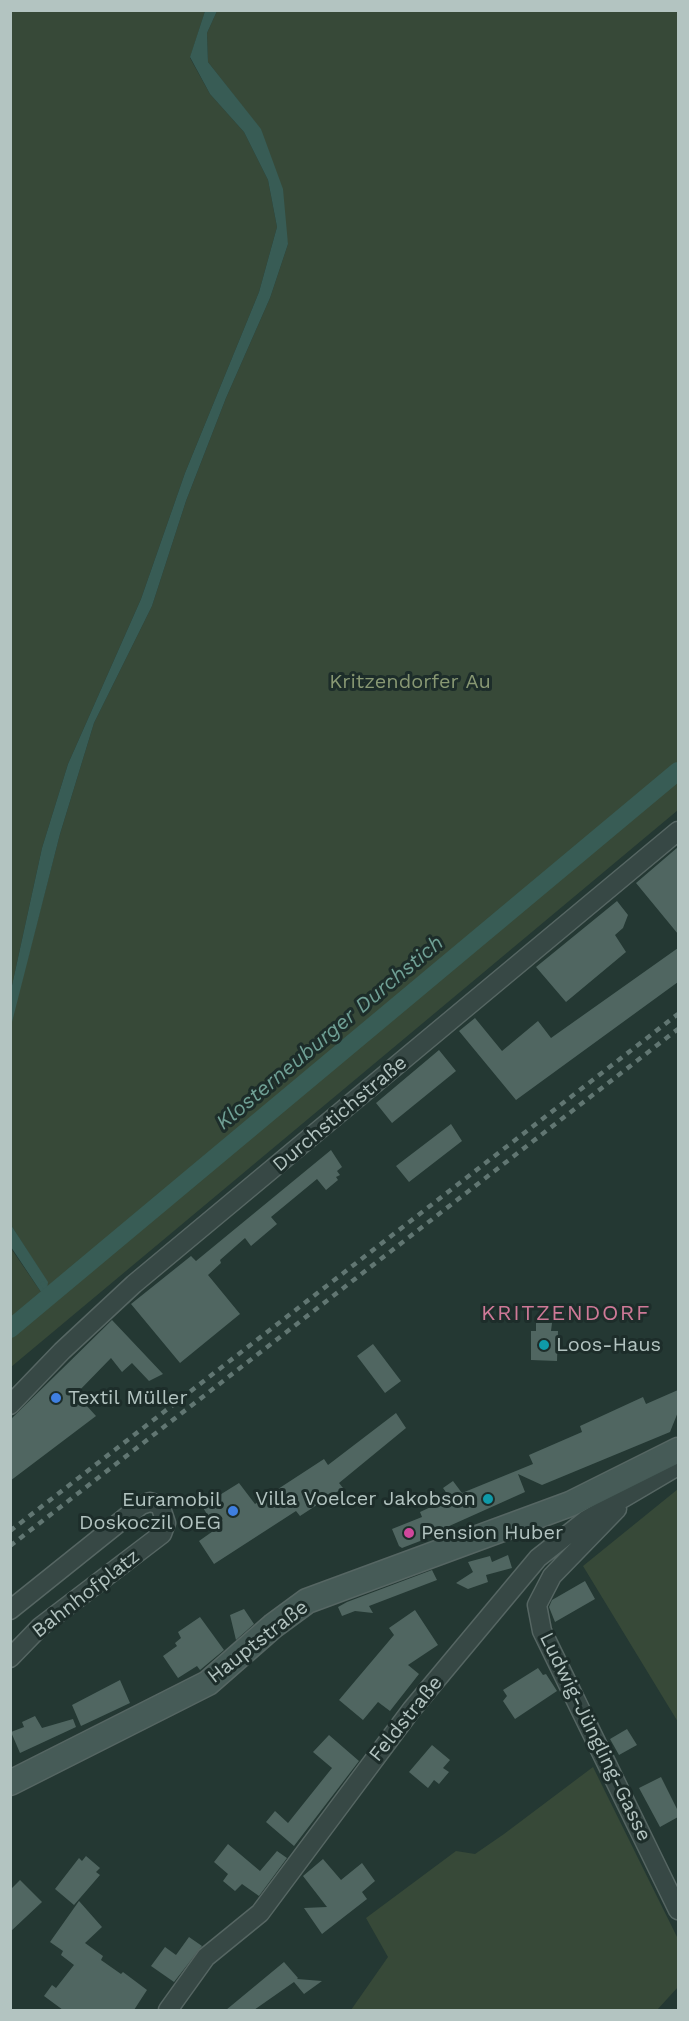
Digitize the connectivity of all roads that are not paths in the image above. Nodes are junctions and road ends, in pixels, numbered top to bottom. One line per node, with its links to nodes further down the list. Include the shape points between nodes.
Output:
1 (678, 831): 2 (street, Durchstichstraße, via 134,1284)
2 (10, 1405)
3 (678, 1450): 8 (main road, Hauptstraße, via 570,1504 307,1601 208,1683)
4 (678, 1463): 5 (street, Feldstraße)
5 (638, 1489): 9 (street, Ludwig-Jüngling-Gasse, via 552,1576 537,1605 542,1631); 10 (street, Feldstraße, via 586,1520 538,1558 412,1709 260,1913 206,1957)
6 (10, 1610): 7 (street, Bahnhofplatz, via 141,1505 160,1505 166,1523 162,1534 40,1627)
7 (10, 1658)
8 (10, 1783)
9 (678, 1910)
10 (168, 2010)

